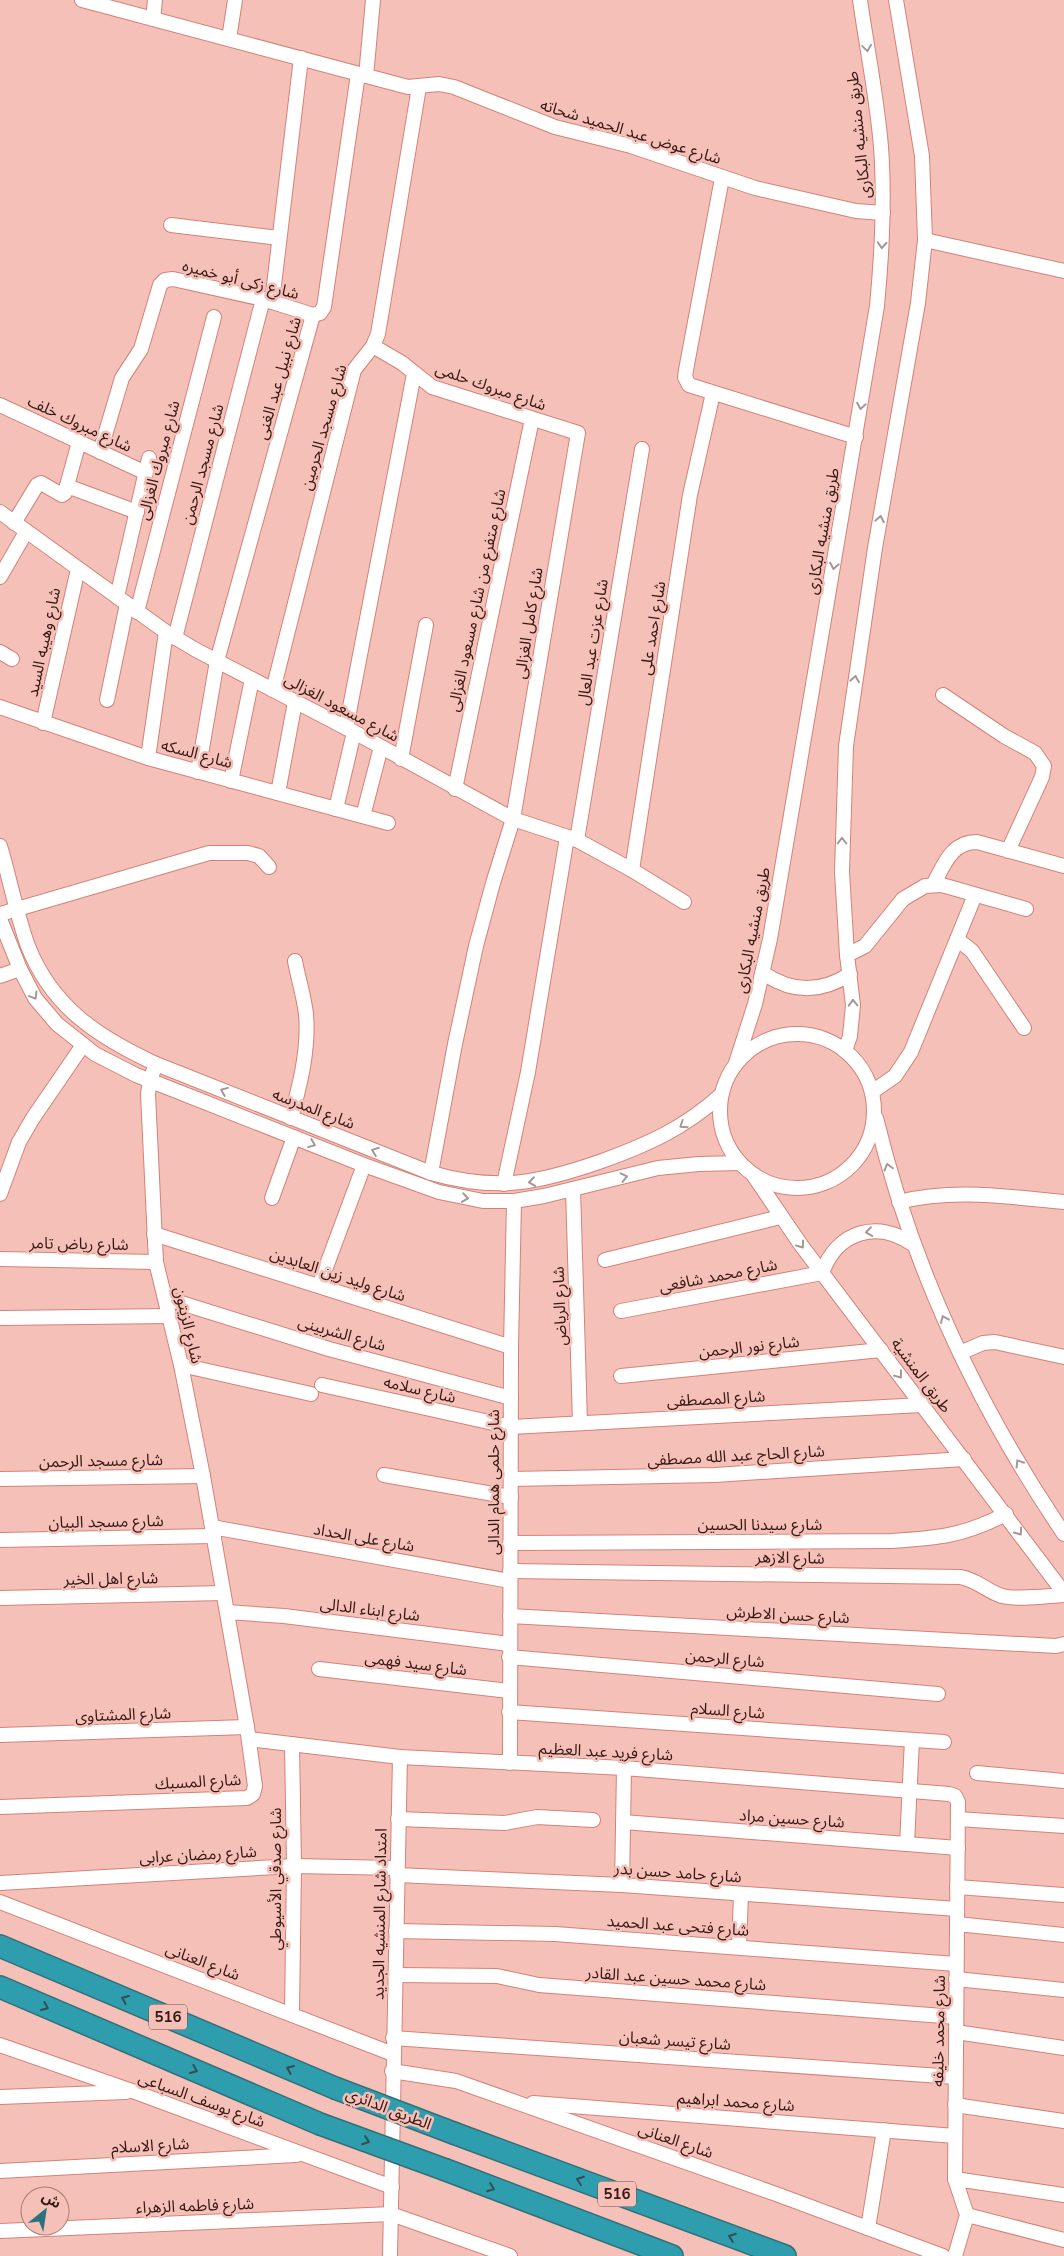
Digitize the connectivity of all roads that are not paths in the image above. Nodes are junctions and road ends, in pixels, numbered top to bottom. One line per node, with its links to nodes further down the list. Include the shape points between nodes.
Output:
1 (82, 0): 7 (street, شارع عوض عبد الحميد شحاته)
2 (155, 0): 7 (street)
3 (234, 0): 8 (street)
4 (373, 0): 10 (street, شارع نبيل عبد الغنى)
5 (860, 0): 13 (street, طريق منشيه البكارى, one-way to 13, via 880,146)
6 (896, 0): 16 (street, via 922,156)
7 (153, 19): 8 (street, شارع عوض عبد الحميد شحاته)
8 (229, 39): 9 (street, شارع عوض عبد الحميد شحاته)
9 (301, 58): 10 (street, شارع عوض عبد الحميد شحاته); 15 (street, شارع مسجد الرحمن)
10 (362, 75): 11 (street, شارع عوض عبد الحميد شحاته); 19 (street, شارع نبيل عبد الغنى, via 324,306 320,313)
11 (419, 87): 12 (street, شارع عوض عبد الحميد شحاته, via 439,84 454,87 555,127 631,146); 21 (street, شارع مسجد الحرمين, via 378,334)
12 (722, 178): 13 (street, شارع عوض عبد الحميد شحاته, via 856,211); 23 (street, via 685,377 689,386)
13 (883, 213): 27 (street, طريق منشيه البكارى, one-way to 27, via 877,306)
14 (171, 225): 15 (street)
15 (279, 238): 18 (street, شارع مسجد الرحمن)
16 (925, 240): 17 (street); 77 (street, one-way to 16, via 842,863 846,746 874,558 918,303)
17 (1064, 272)
18 (267, 301): 19 (street, شارع زكى أبو خميره); 30 (street, شارع زكى أبو خميره, via 173,279 165,280 160,285 141,349 122,378); 42 (street, شارع مسجد الرحمن)
19 (313, 315): 43 (street, شارع نبيل عبد الغنى)
20 (214, 317): 40 (street, شارع مبروك الغزالى)
21 (373, 346): 22 (street, شارع مبروك حلمى); 45 (street, شارع مسجد الحرمين, via 354,370)
22 (414, 374): 25 (street, شارع مبروك حلمى, via 432,387); 51 (street)
23 (713, 393): 27 (street); 68 (street, شارع احمد على, via 690,495)
24 (0, 405): 28 (street, شارع مبروك خلف)
25 (532, 419): 26 (street, شارع مبروك حلمى); 57 (street, شارع متفرع من شارع مسعود الغزالى)
26 (578, 433): 61 (street, شارع كامل الغزالى)
27 (856, 437): 80 (street, طريق منشيه البكارى, one-way to 80)
28 (79, 442): 30 (street, شارع مبروك خلف); 33 (street)
29 (642, 449): 63 (street, شارع عزت عبد العال)
30 (100, 452): 32 (street, شارع مبروك خلف)
31 (149, 458): 32 (street, شارع مبروك خلف)
32 (146, 472): 35 (street, شارع مبروك خلف)
33 (67, 486): 35 (street); 36 (street, via 62,495 44,484 37,485)
34 (0, 512): 36 (street, شارع مسعود الغزالى)
35 (137, 512): 40 (street, شارع مبروك خلف)
36 (14, 523): 37 (street, شارع مسعود الغزالى)
37 (26, 532): 38 (street, شارع مسعود الغزالى); 39 (street)
38 (78, 568): 40 (street, شارع مسعود الغزالى); 50 (street, شارع وهيبه السيد)
39 (0, 577)
40 (127, 604): 42 (street, شارع مسعود الغزالى); 47 (street)
41 (426, 625): 54 (street)
42 (170, 635): 43 (street, شارع مسعود الغزالى); 53 (street, شارع مسجد الرحمن)
43 (217, 661): 44 (street, شارع مسعود الغزالى); 55 (street, شارع نبيل عبد الغنى)
44 (252, 679): 45 (street, شارع مسعود الغزالى); 56 (street)
45 (273, 690): 48 (street, شارع مسعود الغزالى)
46 (943, 695): 65 (street, via 1004,736 1036,753 1042,761 1042,777)
47 (107, 700)
48 (295, 702): 51 (street, شارع مسعود الغزالى); 58 (street)
49 (0, 707): 50 (street, شارع السكه)
50 (43, 723): 53 (street, شارع السكه)
51 (350, 730): 52 (street, شارع مسعود الغزالى); 59 (street)
52 (381, 747): 54 (street, شارع مسعود الغزالى); 60 (street)
53 (148, 758): 55 (street, شارع السكه)
54 (401, 759): 57 (street, شارع مسعود الغزالى)
55 (198, 772): 56 (street, شارع السكه)
56 (231, 781): 58 (street, شارع السكه)
57 (455, 789): 61 (street, شارع مسعود الغزالى)
58 (278, 793): 59 (street, شارع السكه)
59 (336, 809): 60 (street, شارع السكه)
60 (363, 816): 62 (street, شارع السكه)
61 (513, 819): 63 (street, شارع مسعود الغزالى); 97 (street, شارع كامل الغزالى, via 476,946)
62 (388, 823)
63 (572, 838): 68 (street, شارع مسعود الغزالى); 99 (street, شارع عزت عبد العال)
64 (0, 846): 73 (street, شارع المدرسه)
65 (1008, 851): 66 (street); 69 (street, via 977,842 961,844 949,856)
66 (1064, 866)
67 (269, 867): 73 (street, via 259,856 248,853 209,853)
68 (632, 870): 71 (street, شارع مسعود الغزالى)
69 (933, 885): 70 (street); 77 (street, via 910,893 870,941)
70 (975, 895): 72 (street); 76 (street)
71 (684, 902)
72 (1026, 909)
73 (18, 910): 74 (street); 87 (street, شارع المدرسه, via 28,946 59,997 103,1037)
74 (0, 914)
75 (0, 920): 79 (street)
76 (957, 939): 83 (street, via 972,951); 89 (street, via 904,1064 895,1076)
77 (847, 956): 81 (street)
78 (295, 961): 92 (street, via 307,1032 303,1072)
79 (20, 969): 82 (street); 84 (street, one-way to 84, via 45,1012)
80 (763, 973): 81 (street, via 774,981 800,989 826,987); 86 (street, طريق منشيه البكارى)
81 (850, 974): 85 (street, one-way to 81, via 853,1005)
82 (0, 976)
83 (1024, 1028)
84 (83, 1045): 88 (street, via 115,1065); 96 (street, via 33,1118)
85 (845, 1051): 86 (street, via 822,1039 797,1034 763,1042); 89 (street, via 866,1076)
86 (736, 1063): 90 (street)
87 (156, 1064): 88 (street, شارع الزيتون); 92 (street, شارع المدرسه, one-way to 87)
88 (150, 1080): 93 (street); 107 (street, شارع الزيتون)
89 (872, 1092): 91 (street)
90 (721, 1095): 94 (street, via 722,1131); 99 (street, شارع المدرسه, one-way to 99, via 673,1131 637,1149 561,1176)
91 (875, 1112): 98 (street, via 873,1129 859,1159 833,1180 818,1186 785,1188); 104 (street, one-way to 91)
92 (291, 1118): 97 (street, شارع المدرسه, one-way to 92)
93 (294, 1137): 95 (street, one-way to 95); 102 (street)
94 (740, 1163): 98 (street); 100 (street, one-way to 94, via 658,1168)
95 (364, 1165): 103 (street, one-way to 103, via 453,1196 484,1201); 113 (street)
96 (4, 1169): 101 (street)
97 (431, 1173): 99 (street, شارع المدرسه, via 467,1182)
98 (754, 1176): 106 (street, طريق المنشية)
99 (504, 1184)
100 (573, 1189): 103 (street); 126 (street, شارع الرياض)
101 (0, 1194)
102 (272, 1198)
103 (514, 1200): 118 (street, شارع حلمى همام الدالى)
104 (899, 1202): 105 (street, via 958,1193); 108 (street)
105 (1064, 1202)
106 (780, 1217): 110 (street); 112 (street, طريق المنشية, one-way to 112)
107 (154, 1234): 111 (street, شارع الزيتون); 113 (street, شارع وليد زين العابدين)
108 (914, 1245): 112 (street, one-way to 112, via 896,1234 865,1232 837,1246); 120 (street, one-way to 108)
109 (0, 1259): 111 (street, شارع رياض تامر)
110 (606, 1260)
111 (156, 1262): 114 (street, شارع الزيتون)
112 (822, 1273): 115 (street, شارع محمد شافعى); 119 (street, طريق المنشية)
113 (319, 1286): 118 (street, شارع وليد زين العابدين)
114 (165, 1298): 116 (street, شارع الزيتون); 124 (street, شارع الشربينى, via 329,1349)
115 (621, 1311)
116 (170, 1316): 117 (street); 122 (street, شارع الزيتون)
117 (0, 1318)
118 (511, 1347): 124 (street, شارع حلمى همام الدالى)
119 (881, 1350): 123 (street, شارع نور الرحمن); 125 (street, طريق المنشية, one-way to 125)
120 (960, 1353): 121 (street, via 983,1343 995,1342); 136 (street, one-way to 120, via 1014,1455)
121 (1064, 1357)
122 (181, 1365): 127 (street, شارع سلامه); 129 (street, شارع الزيتون)
123 (621, 1376)
124 (511, 1398): 127 (street, شارع حلمى همام الدالى)
125 (922, 1405): 126 (street, شارع المصطفى); 128 (street, طريق المنشية)
126 (580, 1422): 127 (street, شارع المصطفى)
127 (511, 1427): 132 (street, شارع حلمى همام الدالى)
128 (964, 1459): 132 (street, شارع الحاج عبد الله مصطفى, via 715,1475); 134 (street, طريق المنشية)
129 (203, 1476): 131 (street, شارع مسجد الرحمن); 135 (street, شارع الزيتون)
130 (384, 1476): 133 (street)
131 (0, 1479)
132 (510, 1479): 133 (street, شارع حلمى همام الدالى)
133 (510, 1498): 138 (street, شارع حلمى همام الدالى)
134 (1006, 1514): 138 (street, شارع سيدنا الحسين, via 940,1538); 141 (street, طريق المنشية, one-way to 141)
135 (213, 1532): 137 (street, شارع مسجد البيان); 139 (street, شارع على الحداد); 140 (street, شارع الزيتون)
136 (1064, 1534)
137 (0, 1540)
138 (510, 1543): 139 (street, شارع حلمى همام الدالى)
139 (510, 1576): 141 (street, شارع الازهر, via 960,1576 1007,1597); 144 (street, شارع حلمى همام الدالى)
140 (223, 1593): 142 (street, شارع اهل الخير); 143 (street, شارع المسبك)
141 (1064, 1594)
142 (0, 1598)
143 (227, 1612): 146 (street, شارع ابناء الدالى, via 284,1616); 151 (street, شارع المسبك)
144 (510, 1616): 145 (street, شارع حسن الاطرش); 146 (street, شارع حلمى همام الدالى)
145 (1064, 1644)
146 (509, 1651): 148 (street, شارع حلمى همام الدالى); 149 (street, شارع الرحمن)
147 (319, 1669): 148 (street, شارع سيد فهمى)
148 (509, 1691): 150 (street, شارع حلمى همام الدالى)
149 (938, 1694)
150 (509, 1712): 153 (street, شارع السلام); 157 (street, شارع حلمى همام الدالى)
151 (248, 1733): 152 (street, شارع المشتاوى); 155 (street, شارع فريد عبد العظيم); 163 (street, شارع المسبك, via 255,1786 253,1794 247,1798)
152 (0, 1735)
153 (912, 1740): 154 (street, شارع السلام); 161 (street)
154 (944, 1742)
155 (292, 1744): 156 (street, شارع فريد عبد العظيم); 171 (street, شارع صدقي الأسيوطي)
156 (400, 1756): 157 (street, شارع فريد عبد العظيم); 164 (street, امتداد شارع المنشيه الجديد)
157 (510, 1763): 158 (street, شارع فريد عبد العظيم)
158 (624, 1768): 161 (street, شارع فريد عبد العظيم); 167 (street)
159 (977, 1772): 160 (street)
160 (1064, 1781)
161 (910, 1791): 162 (street, شارع فريد عبد العظيم, via 949,1794); 169 (street)
162 (958, 1802): 165 (street, شارع محمد خليفه)
163 (0, 1807)
164 (398, 1819): 166 (street, via 505,1823 537,1817); 172 (street, امتداد شارع المنشيه الجديد)
165 (958, 1819): 168 (street); 170 (street, شارع محمد خليفه)
166 (593, 1820)
167 (623, 1822): 169 (street, شارع حسين مراد); 174 (street)
168 (1064, 1826)
169 (907, 1844): 170 (street, شارع حسين مراد)
170 (958, 1848): 175 (street, شارع محمد خليفه)
171 (294, 1866): 172 (street, شارع رمضان عرابى); 173 (street, شارع رمضان عرابى); 190 (street, شارع صدقي الأسيوطي)
172 (397, 1872): 174 (street, شارع حامد حسن بدر); 181 (street, امتداد شارع المنشيه الجديد)
173 (0, 1883)
174 (622, 1885): 176 (street, شارع حامد حسن بدر)
175 (957, 1887): 177 (street); 179 (street, شارع محمد خليفه)
176 (741, 1894): 179 (street, شارع حامد حسن بدر); 184 (street)
177 (1064, 1895)
178 (0, 1902): 190 (street, شارع العنانى)
179 (957, 1909): 180 (street, شارع محمد خليفه)
180 (957, 1924): 182 (street); 185 (street, شارع محمد خليفه)
181 (396, 1931): 184 (street, شارع فتحى عبد الحميد, via 555,1934); 186 (street, امتداد شارع المنشيه الجديد)
182 (1064, 1935)
183 (0, 1946): 216 (highway, الطريق الدائري / 516, one-way to 183, bridge, via 335,2088)
184 (739, 1947): 185 (street, شارع فتحى عبد الحميد)
185 (956, 1964): 187 (street, شارع محمد خليفه)
186 (395, 1975): 191 (street, شارع محمد حسين عبد القادر, via 497,1976 539,1985); 193 (street, امتداد شارع المنشيه الجديد)
187 (956, 1978): 189 (street); 191 (street, شارع محمد خليفه)
188 (0, 1987): 219 (highway, 516, one-way to 219, bridge, via 320,2124)
189 (1064, 1990)
190 (292, 2014): 196 (street, شارع العنانى)
191 (956, 2017): 192 (street, شارع محمد خليفه)
192 (956, 2032): 195 (street); 198 (street, شارع محمد خليفه)
193 (393, 2038): 196 (street, امتداد شارع المنشيه الجديد); 198 (street, شارع تيسر شعبان)
194 (0, 2045): 199 (street, شارع يوسف السباعى)
195 (1064, 2048)
196 (393, 2054): 197 (street, امتداد شارع المنشيه الجديد)
197 (392, 2071): 201 (street, شارع العنانى, via 456,2081); 209 (street, امتداد شارع المنشيه الجديد)
198 (955, 2077): 202 (street, شارع محمد خليفه)
199 (135, 2092): 200 (street); 206 (street, شارع يوسف السباعى)
200 (0, 2097)
201 (514, 2102): 204 (street, شارع محمد ابراهيم); 213 (street, شارع العنانى)
202 (955, 2105): 203 (street); 205 (street, شارع محمد خليفه)
203 (1064, 2121)
204 (884, 2130): 205 (street, شارع محمد ابراهيم); 213 (street)
205 (955, 2136): 208 (street, شارع محمد خليفه)
206 (302, 2154): 207 (street, شارع الاسلام); 209 (street, شارع يوسف السباعى)
207 (0, 2171)
208 (954, 2179): 210 (street); 212 (street, شارع محمد خليفه)
209 (392, 2187): 211 (street, امتداد شارع المنشيه الجديد)
210 (1064, 2195)
211 (391, 2214): 214 (street, شارع فاطمه الزهراء); 217 (street, امتداد شارع المنشيه الجديد); 218 (street)
212 (967, 2215): 215 (street); 221 (street)
213 (868, 2228): 220 (street, شارع العنانى)
214 (0, 2231)
215 (1064, 2240)
216 (781, 2255)
217 (390, 2256)
218 (510, 2256)
219 (672, 2256)
220 (943, 2256)
221 (955, 2256)

